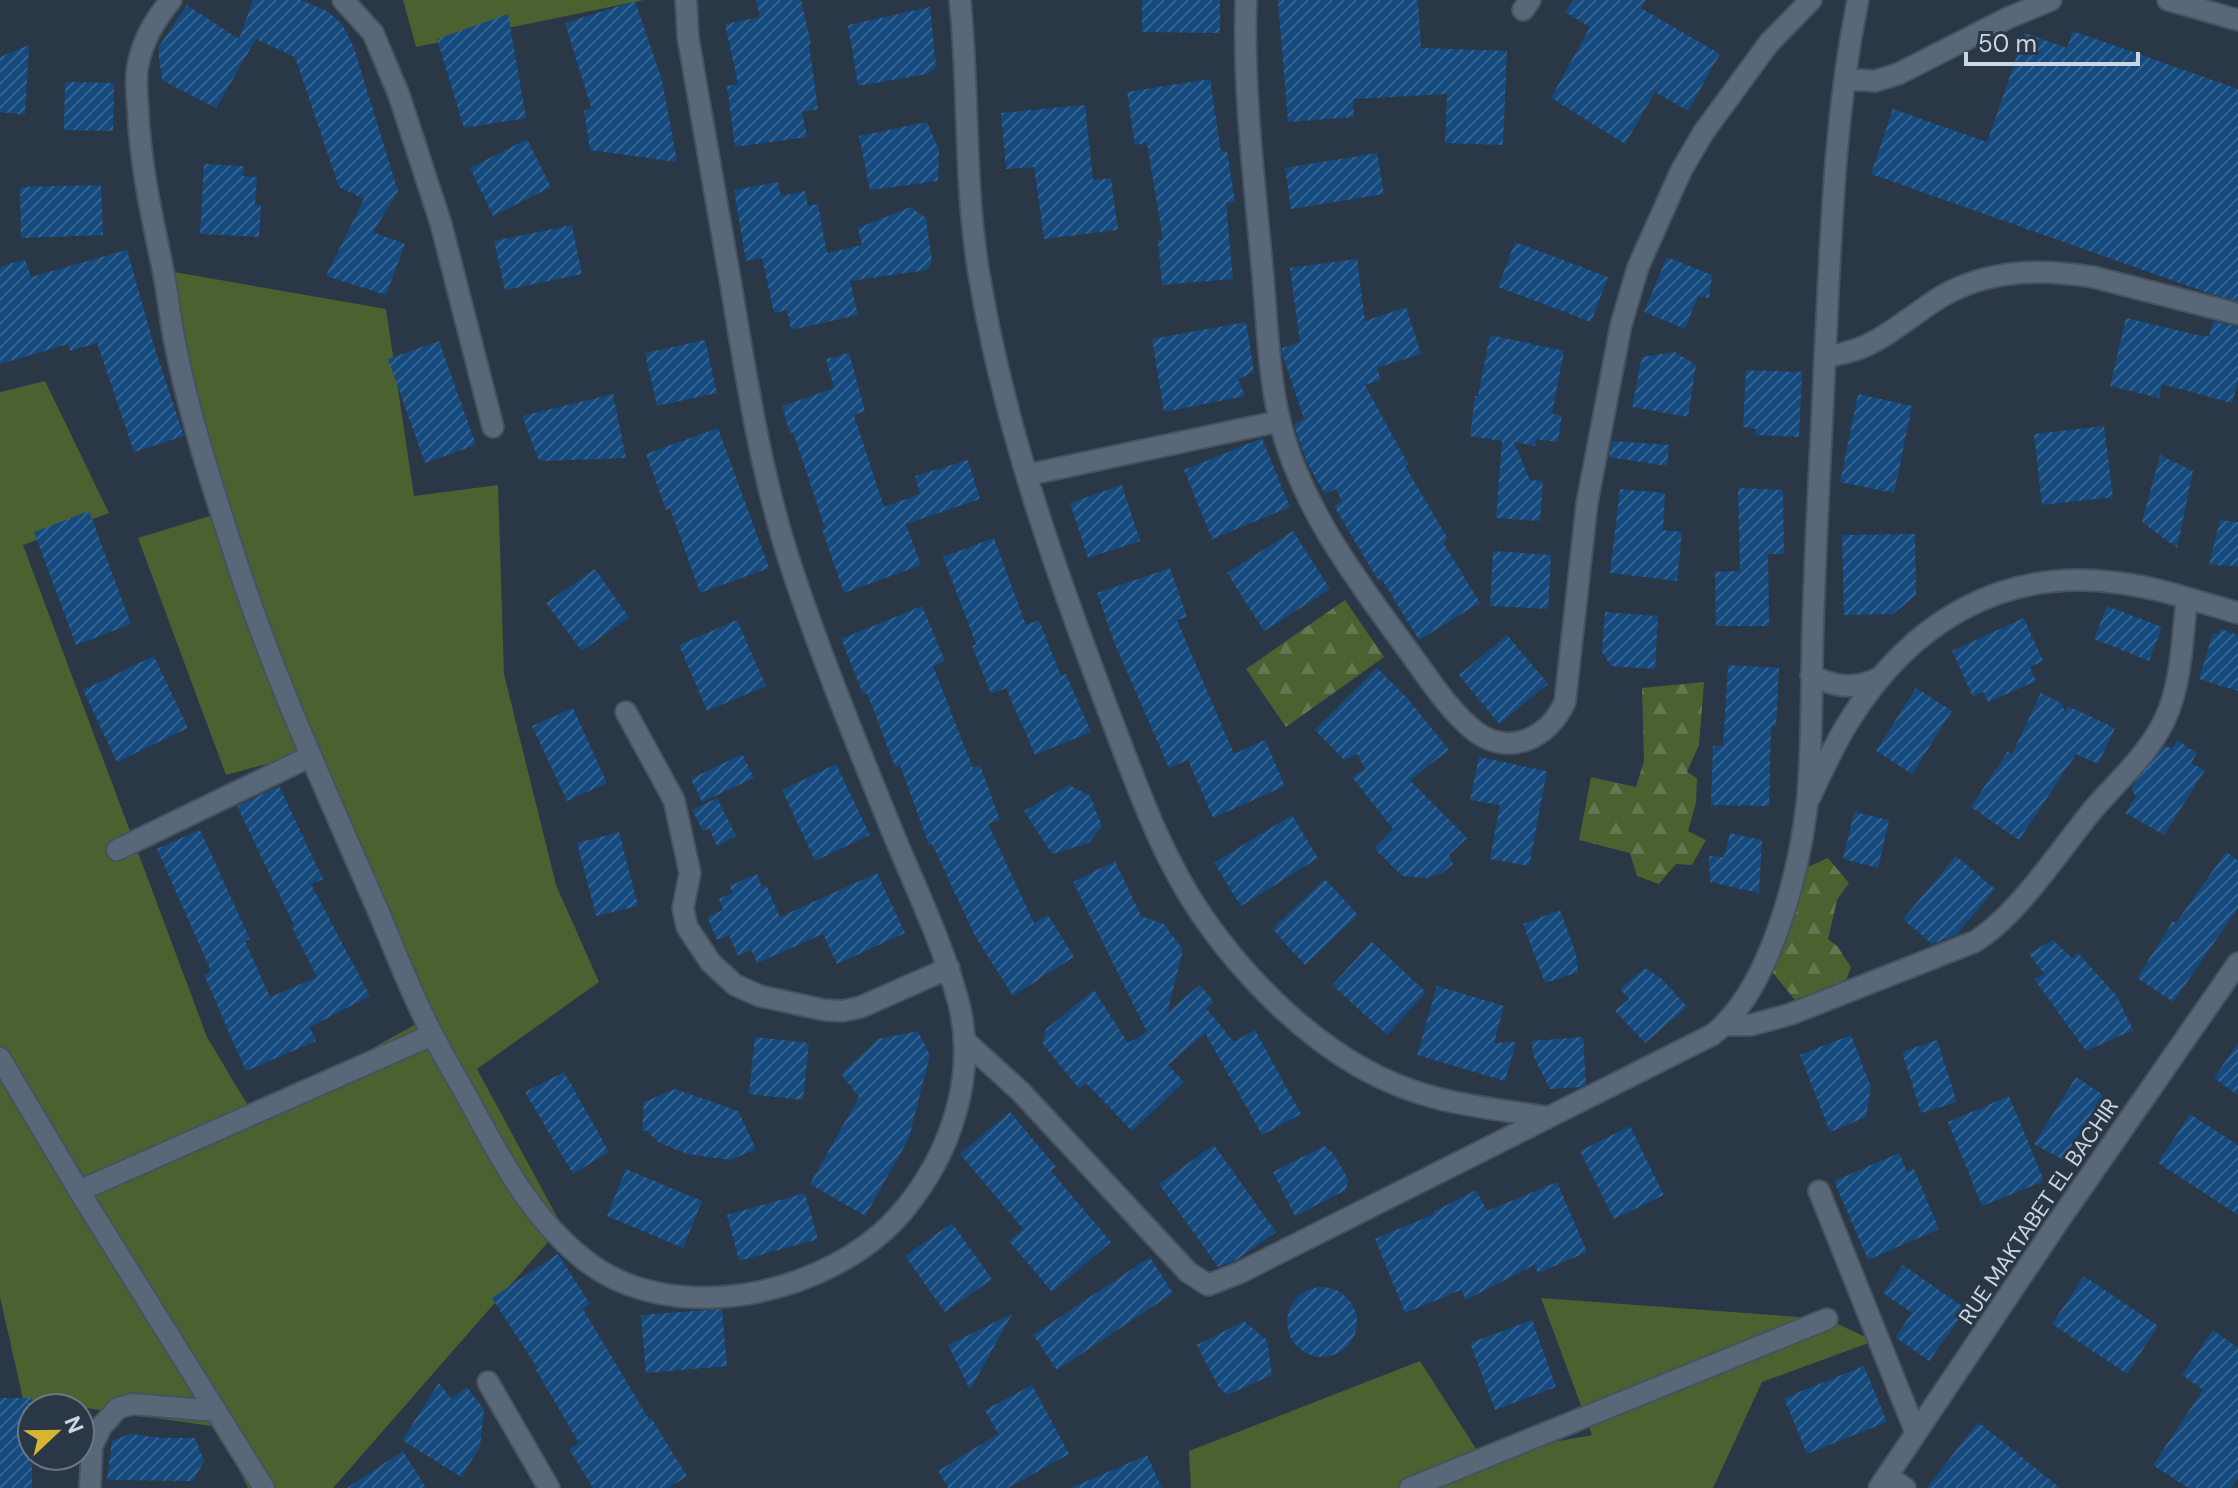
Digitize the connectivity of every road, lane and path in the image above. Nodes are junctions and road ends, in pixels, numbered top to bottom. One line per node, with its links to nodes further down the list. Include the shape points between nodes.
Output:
1 (171, 0): 22 (street, via 147,33 136,71 145,185 176,349 213,484 273,665)
2 (343, 0): 15 (street, via 373,33 399,95 441,224)
3 (686, 0): 26 (street, via 745,380 765,475 793,574)
4 (960, 0): 16 (street, via 977,265 996,366)
5 (1246, 0): 14 (street, via 1250,128)
6 (1811, 0): 14 (street, via 1769,43 1703,133 1638,267 1621,325 1587,503 1565,702 1557,721 1541,734 1500,741 1479,734 1462,719 1352,570 1303,489)
7 (1858, 0): 11 (street)
8 (2051, 0): 11 (street, via 1887,78)
9 (2168, 0): 10 (street)
10 (2238, 20)
11 (1846, 79): 13 (street)
12 (2238, 314): 13 (street, via 2093,277 2002,274 1962,286 1867,345)
13 (1825, 357): 19 (street)
14 (1280, 421): 16 (street)
15 (493, 427)
16 (1027, 475): 31 (street, via 1072,612 1160,838 1203,917 1232,953 1275,1001 1360,1067 1433,1099)
17 (2187, 599): 18 (street); 20 (street, via 2118,582 2074,580 1993,594 1952,613); 27 (street, via 2174,695 2165,721 2117,785 1988,933 1791,1014 1751,1025)
18 (2238, 613)
19 (1811, 675): 20 (street, via 1847,687); 23 (street)
20 (1881, 677): 23 (street, via 1848,722)
21 (626, 712): 26 (street, via 674,800 690,873 683,908 687,927 711,963 735,985 760,996 842,1011)
22 (311, 756): 24 (street); 28 (street)
23 (1807, 804): 27 (street, via 1778,933)
24 (117, 850)
25 (2238, 963): 37 (street, RUE MAKTABET EL BACHIR)
26 (949, 968): 29 (street)
27 (1725, 1025): 31 (street)
28 (432, 1035): 29 (street, via 500,1159 550,1226 587,1263 631,1285 695,1299 812,1277 860,1251 890,1227 925,1183 953,1127); 32 (street)
29 (964, 1040): 31 (street, via 1021,1092 1188,1272 1208,1285)
30 (0, 1058): 32 (street)
31 (1547, 1117)
32 (79, 1191): 36 (street)
33 (1819, 1191): 37 (street)
34 (1827, 1319): 42 (street)
35 (488, 1382): 41 (street)
36 (216, 1411): 39 (street, via 133,1404 118,1408 92,1446); 40 (street)
37 (1916, 1433): 38 (street, RUE MAKTABET EL BACHIR)
38 (1883, 1482): 43 (street)
39 (90, 1488)
40 (264, 1488)
41 (549, 1488)
42 (1410, 1488)
43 (1905, 1488)

